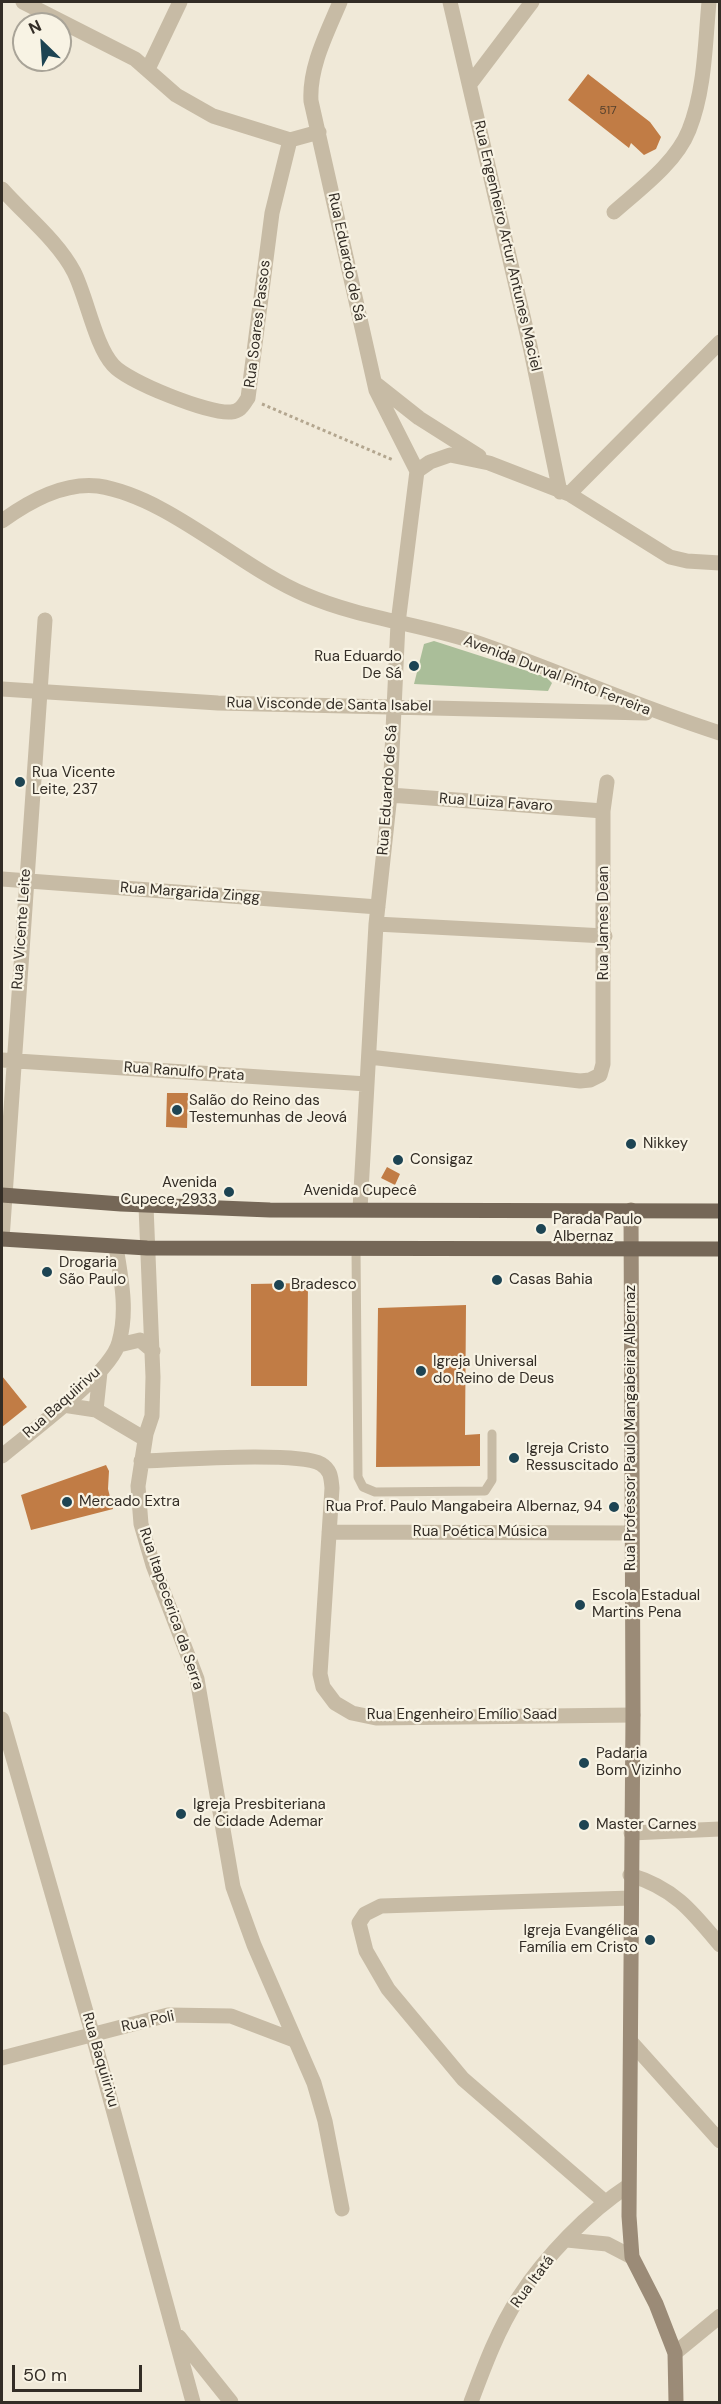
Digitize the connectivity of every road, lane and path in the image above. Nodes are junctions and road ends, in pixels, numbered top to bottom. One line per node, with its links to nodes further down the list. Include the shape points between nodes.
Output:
1 (23, 2): 7 (street, via 104,41)
2 (180, 2): 7 (street)
3 (340, 2): 9 (street, Rua Eduardo de Sá, via 310,86)
4 (450, 2): 8 (street, Rua Engenheiro Artur Antunes Maciel)
5 (532, 2): 8 (street)
6 (709, 2): 12 (street, via 700,89 688,131 678,149)
7 (148, 69): 10 (street, via 176,95 213,116)
8 (470, 84): 18 (street, Rua Engenheiro Artur Antunes Maciel)
9 (319, 132): 10 (street); 14 (street, Rua Eduardo de Sá)
10 (290, 140): 15 (street, Rua Soares Passos, via 272,213)
11 (2, 189): 15 (street, Rua Soares Passos, via 69,263 108,359 121,373 178,398 222,411 240,409)
12 (615, 212)
13 (720, 342): 18 (street)
14 (374, 382): 16 (street, via 418,418); 17 (street, Rua Eduardo de Sá)
15 (248, 398): 17 (path)
16 (489, 463): 17 (street, via 450,455); 18 (street)
17 (417, 471): 22 (street, Rua Eduardo de Sá)
18 (564, 493): 20 (street, via 670,557)
19 (2, 521): 22 (street, Avenida Durval Pinto Ferreira, via 71,486 106,488 148,504 284,585 352,612)
20 (720, 563)
21 (45, 620): 24 (street, Rua Vicente Leite)
22 (398, 623): 25 (street, Rua Eduardo de Sá); 26 (street, Avenida Durval Pinto Ferreira, via 479,644)
23 (2, 689): 24 (street, Rua Visconde de Santa Isabel)
24 (39, 692): 25 (street, Rua Visconde de Santa Isabel, via 218,703); 32 (street, Rua Vicente Leite)
25 (394, 706): 26 (street, Rua Visconde de Santa Isabel); 29 (street, Rua Eduardo de Sá)
26 (656, 713): 27 (street, Avenida Durval Pinto Ferreira)
27 (720, 733)
28 (608, 782): 30 (street, Rua James Dean)
29 (390, 795): 30 (street, Rua Luiza Favaro); 33 (street, Rua Eduardo de Sá)
30 (603, 811): 35 (street, Rua James Dean)
31 (2, 879): 32 (street, Rua Margarida Zingg)
32 (26, 881): 33 (street, Rua Margarida Zingg); 37 (street, Rua Vicente Leite)
33 (378, 907): 34 (street, Rua Eduardo de Sá)
34 (376, 924): 35 (street); 36 (street, Rua Eduardo de Sá)
35 (605, 936): 36 (street, Rua James Dean, via 603,1064 597,1077 580,1081)
36 (369, 1057): 38 (street, Rua Eduardo de Sá)
37 (8, 1060): 38 (street, Rua Ranulfo Prata); 39 (street, Rua Vicente Leite)
38 (367, 1084): 41 (street, Rua Eduardo de Sá)
39 (3, 1195): 40 (main road, Avenida Cupecê); 44 (street, Rua Vicente Leite)
40 (146, 1206): 41 (main road, Avenida Cupecê); 46 (street, Rua Itapecerica da Serra)
41 (360, 1209): 42 (main road, Avenida Cupecê)
42 (630, 1210): 43 (main road, Avenida Cupecê); 47 (street, Rua Professor Paulo Mangabeira Albernaz)
43 (720, 1211)
44 (2, 1239): 45 (main road)
45 (116, 1247): 46 (main road); 50 (street, Rua Baquiirivu, via 124,1309)
46 (147, 1248): 48 (main road); 51 (street, Rua Itapecerica da Serra)
47 (630, 1248): 48 (main road); 49 (main road); 60 (street, Rua Professor Paulo Mangabeira Albernaz)
48 (356, 1249): 55 (lane, via 358,1477 363,1487 375,1492 485,1491 492,1480)
49 (720, 1249)
50 (119, 1345): 51 (street, via 140,1340); 52 (street, Rua Baquiirivu)
51 (153, 1351): 56 (street, Rua Itapecerica da Serra, via 152,1416)
52 (100, 1372): 53 (street, Rua Baquiirivu); 54 (street)
53 (63, 1405): 54 (street); 57 (street, Rua Baquiirivu)
54 (96, 1410): 56 (street)
55 (492, 1434)
56 (145, 1439): 58 (street, Rua Itapecerica da Serra)
57 (2, 1456)
58 (141, 1461): 59 (street, Rua Engenheiro Emílio Saad, via 294,1458 320,1464 331,1476); 69 (street, Rua Itapecerica da Serra, via 141,1524 197,1679 233,1887)
59 (329, 1532): 60 (street, Rua Poética Música); 61 (street, Rua Engenheiro Emílio Saad, via 319,1666 327,1695 335,1703 361,1716 376,1718)
60 (632, 1533): 61 (street, Rua Professor Paulo Mangabeira Albernaz)
61 (633, 1715): 64 (street, Rua Professor Paulo Mangabeira Albernaz)
62 (2, 1719): 68 (street, Rua Baquiirivu)
63 (720, 1829): 64 (street)
64 (631, 1833): 65 (street, Rua Professor Paulo Mangabeira Albernaz)
65 (630, 1875): 66 (street, Rua Professor Paulo Mangabeira Albernaz); 67 (street, via 654,1882 671,1893)
66 (631, 1898): 70 (street, Rua Professor Paulo Mangabeira Albernaz); 74 (street, via 391,1906 373,1909 361,1918 359,1928 366,1951 388,1989 463,2079)
67 (720, 1945)
68 (93, 2036): 69 (street, Rua Poli, via 168,2015 231,2016); 71 (street, Rua Poli); 79 (street, Rua Baquiirivu)
69 (294, 2040): 75 (street, Rua Itapecerica da Serra, via 326,2121)
70 (632, 2043): 72 (street); 73 (street, Rua Professor Paulo Mangabeira Albernaz)
71 (2, 2058)
72 (720, 2141)
73 (628, 2186): 74 (street, Rua Itatá); 77 (street, Rua Professor Paulo Mangabeira Albernaz)
74 (604, 2202): 76 (street, Rua Itatá)
75 (342, 2209)
76 (567, 2240): 77 (street, via 607,2244); 83 (street, Rua Itatá, via 518,2298)
77 (632, 2257): 80 (street)
78 (720, 2316): 80 (street)
79 (175, 2332): 81 (street, Rua Baquiirivu); 82 (street)
80 (675, 2353): 84 (street)
81 (193, 2403)
82 (231, 2403)
83 (471, 2403)
84 (676, 2403)

